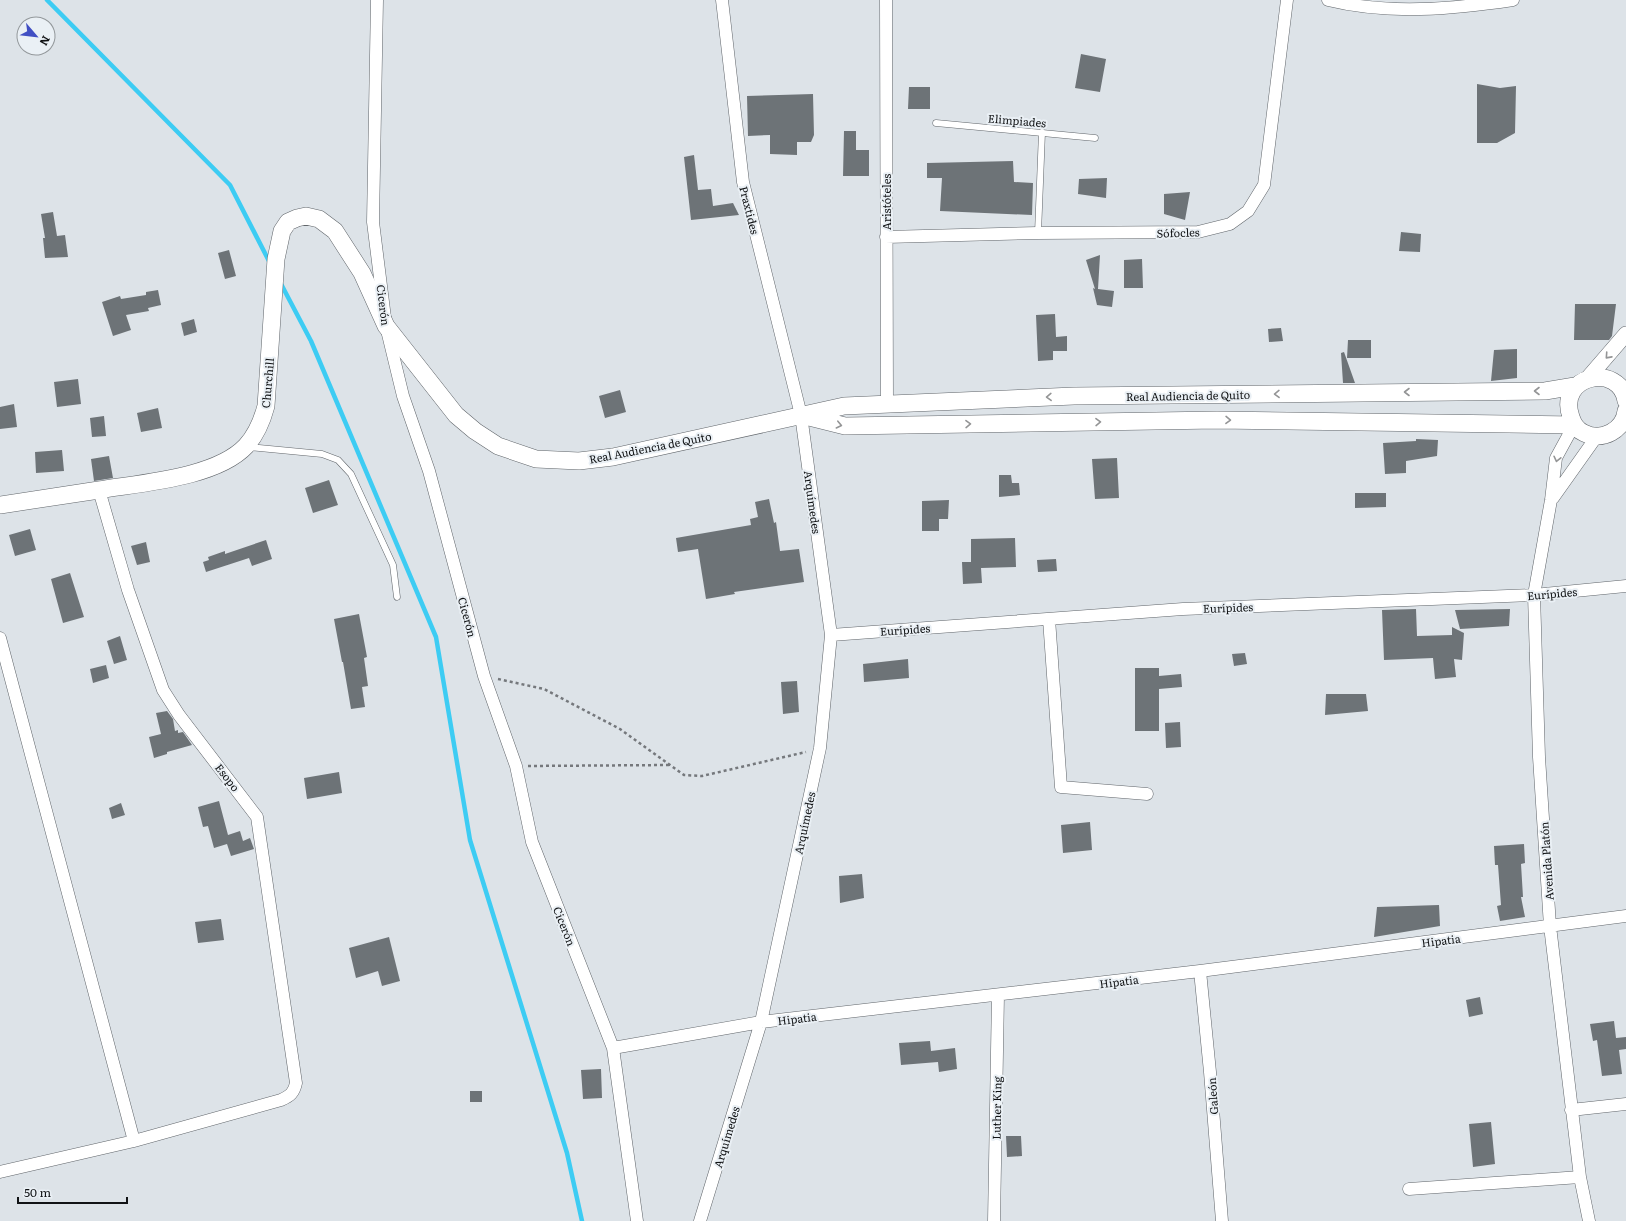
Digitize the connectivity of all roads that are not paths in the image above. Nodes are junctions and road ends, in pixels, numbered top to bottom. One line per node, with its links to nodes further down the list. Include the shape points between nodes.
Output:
1 (377, 0): 12 (street, Cicerón, via 373,222)
2 (722, 0): 17 (street, Praxtides, via 743,182)
3 (886, 0): 11 (street, Aristóteles)
4 (1287, 0): 10 (street, Sófocles, via 1264,185 1248,211 1230,224 1198,232)
5 (1328, 0): 6 (street, via 1343,4 1405,9 1467,7)
6 (1513, 0)
7 (936, 123): 8 (lane, Elimpiades)
8 (1042, 132): 9 (lane, Elimpiades); 10 (lane)
9 (1095, 138)
10 (1038, 233): 11 (street, Sófocles)
11 (886, 237): 15 (street, Aristóteles)
12 (386, 326): 17 (main road, Real Audiencia de Quito, via 456,415 475,432 498,446 536,459 579,461 613,457); 20 (main road, Churchill, via 362,273 335,231 319,219 306,216 288,222 282,231 276,259 266,406 262,421); 36 (street, Cicerón, via 403,396 429,471 484,676 516,766 532,842)
13 (1626, 334): 14 (street, one-way to 14)
14 (1582, 382): 15 (main road, Real Audiencia de Quito, one-way to 15, via 1545,391 1074,396); 16 (main road, via 1603,377 1616,383); 18 (main road, via 1569,398 1569,412)
15 (887, 403): 17 (main road, Real Audiencia de Quito, via 844,406)
16 (1625, 405): 19 (main road, via 1614,431)
17 (801, 415): 18 (main road, Real Audiencia de Quito, one-way to 18, via 845,426 1217,420); 28 (street, Arquímedes)
18 (1574, 425): 19 (main road, via 1584,433); 22 (street, Avenida Platón, one-way to 22, via 1556,458)
19 (1598, 436): 22 (street, Avenida Platón)
20 (245, 447): 21 (main road, Churchill, via 231,458 209,468 173,478); 26 (lane, via 322,454 338,460 351,474 393,565)
21 (99, 490): 23 (main road, Churchill); 39 (street, Esopo, via 128,590 163,690 179,715 257,817 296,1083 295,1090 290,1096 280,1100)
22 (1551, 500): 25 (street, Avenida Platón)
23 (0, 505)
24 (1626, 586): 25 (street, Eurípides)
25 (1534, 595): 27 (street, Eurípides, via 1183,609); 32 (street, Avenida Platón, via 1539,757)
26 (397, 597)
27 (1049, 619): 28 (street, Eurípides); 30 (street, via 1061,787)
28 (831, 635): 35 (street, Arquímedes, via 820,748)
29 (0, 638): 39 (street)
30 (1147, 794)
31 (1626, 916): 32 (street, Hipatia)
32 (1550, 926): 33 (street, Hipatia); 38 (street, Avenida Platón)
33 (1200, 971): 34 (street, Hipatia); 46 (street, Galeón)
34 (998, 995): 35 (street, Hipatia); 45 (street, Luther King)
35 (761, 1022): 36 (street, Hipatia); 44 (street, Arquímedes)
36 (613, 1048): 43 (street, Cicerón)
37 (1626, 1104): 38 (street)
38 (1571, 1110): 41 (street, Avenida Platón)
39 (134, 1140): 40 (street)
40 (0, 1172)
41 (1580, 1177): 42 (street); 47 (street, Avenida Platón)
42 (1409, 1189)
43 (637, 1221)
44 (700, 1221)
45 (994, 1221)
46 (1222, 1221)
47 (1589, 1221)

